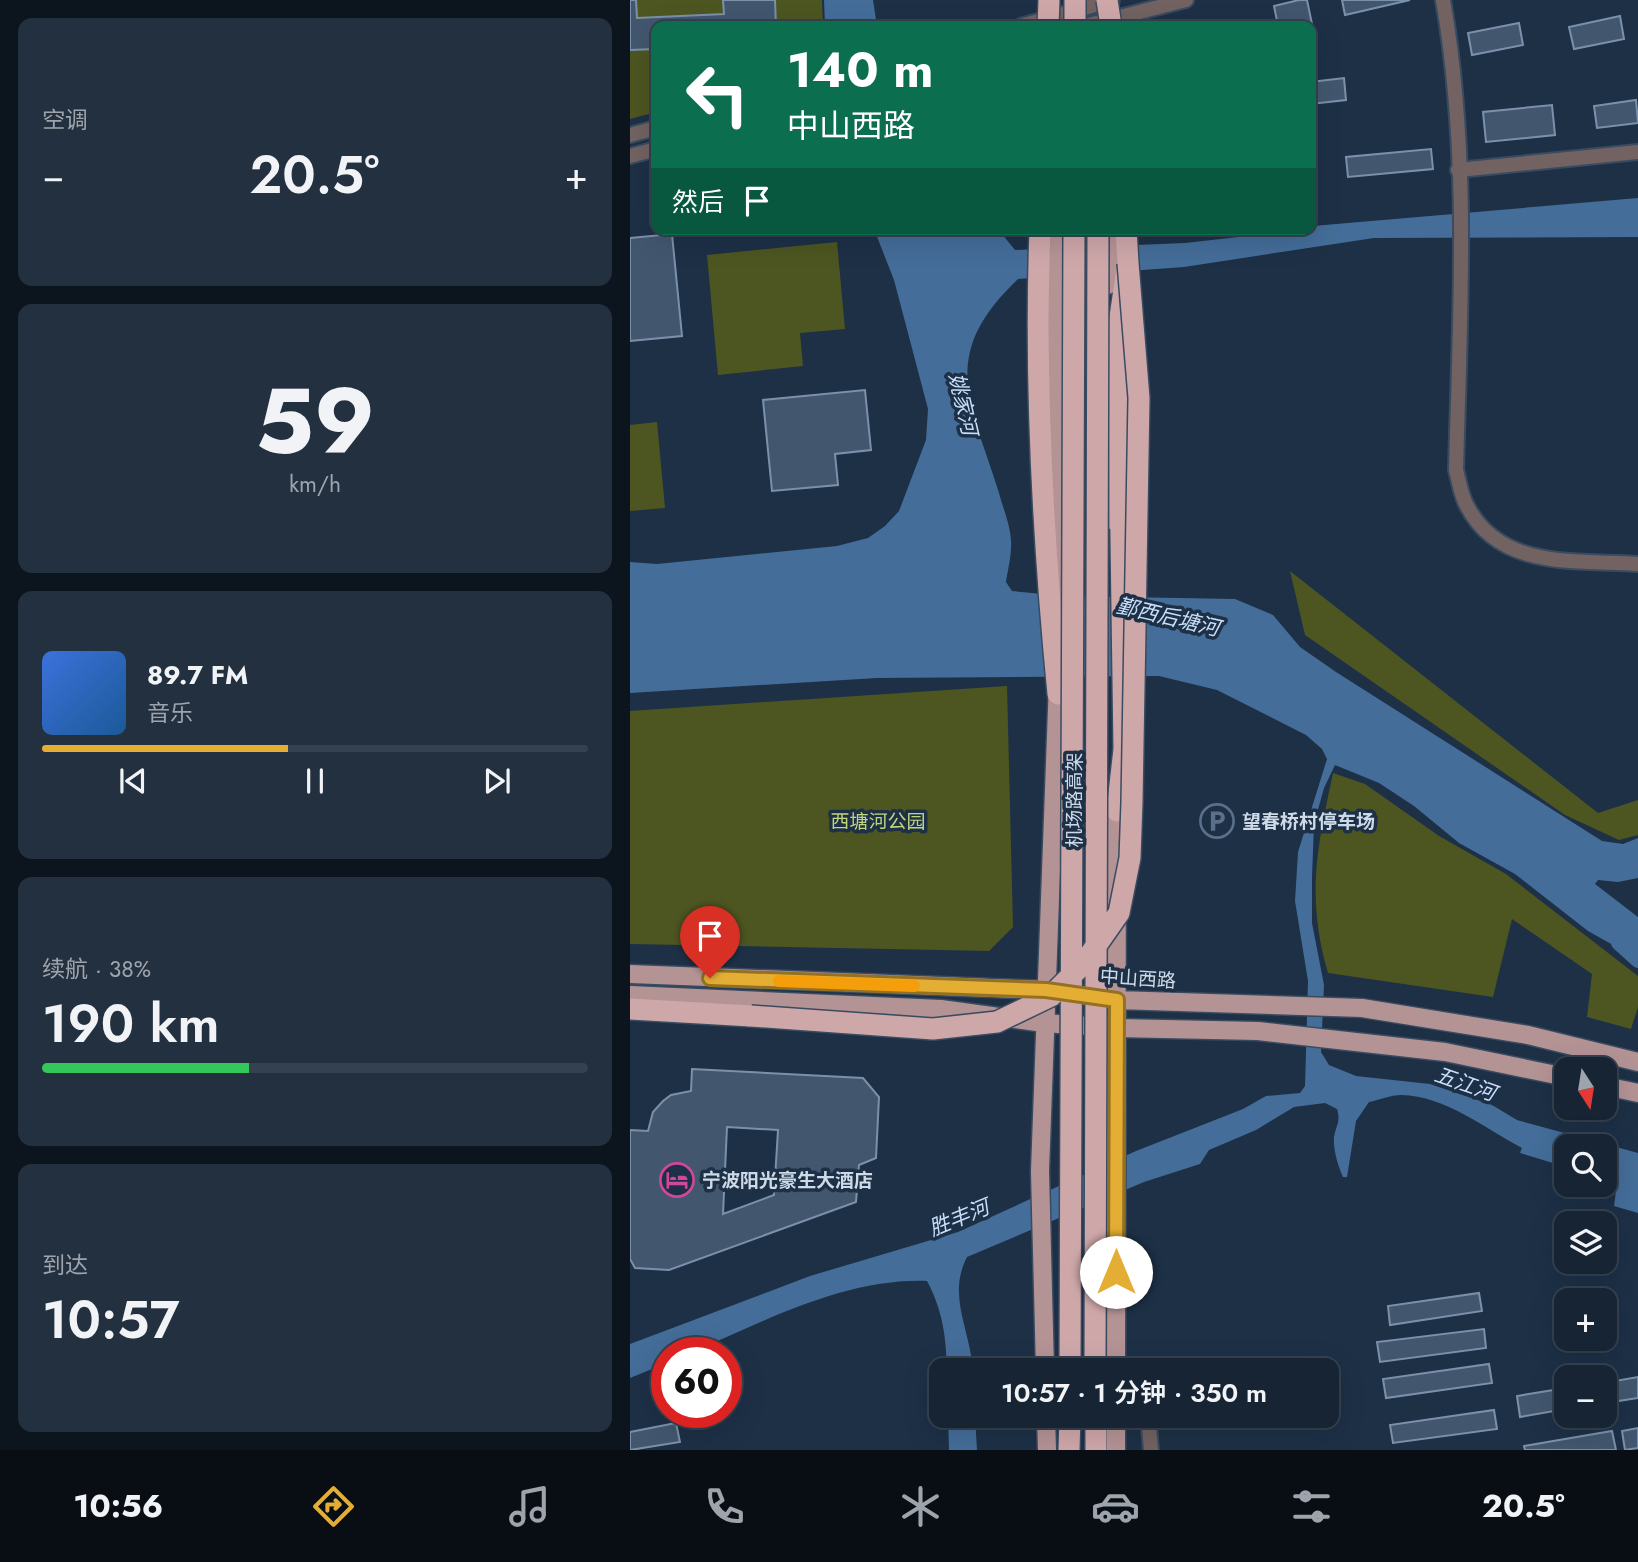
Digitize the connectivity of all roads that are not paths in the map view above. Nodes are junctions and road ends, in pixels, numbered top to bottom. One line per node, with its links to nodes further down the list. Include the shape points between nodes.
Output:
1 (1075, 0): 6 (highway, bridge)
2 (1098, 0): 5 (highway)
3 (1186, 0): 5 (street)
4 (1443, 0): 13 (street)
5 (1112, 14): 6 (street)
6 (1057, 16): 7 (street)
7 (1039, 21)
8 (651, 129): 9 (street)
9 (630, 135)
10 (651, 150): 12 (street)
11 (1638, 152): 13 (street)
12 (630, 156)
13 (1458, 170): 21 (street, via 1461,256 1456,470 1465,505 1479,526 1514,551 1537,558)
14 (1056, 235): 22 (highway, via 1036,322 1043,521)
15 (1057, 235): 22 (main road)
16 (1057, 235): 36 (highway, 机场路高架, bridge)
17 (1098, 235): 37 (highway, 机场路高架, bridge)
18 (1110, 235): 23 (main road)
19 (1126, 235): 20 (highway)
20 (1128, 263): 23 (highway, bridge, via 1118,330 1124,750); 28 (highway, bridge, via 1139,412 1130,858 1119,913 1084,963 1051,996 997,1022 933,1029)
21 (1638, 564)
22 (1058, 698): 25 (main road)
23 (1117, 811): 27 (main road)
24 (630, 974): 25 (main road, 中山西路)
25 (1046, 990): 27 (main road, 中山西路); 29 (main road)
26 (630, 995): 29 (main road, via 941,1009)
27 (1117, 1000): 30 (main road); 31 (main road, 中山西路, via 1362,1008 1528,1035)
28 (630, 1009)
29 (1045, 1023): 30 (main road); 35 (main road, via 1040,1171)
30 (1117, 1028): 32 (main road, via 1258,1031 1419,1049); 38 (main road)
31 (1638, 1062)
32 (1554, 1075)
33 (1617, 1089): 34 (main road)
34 (1638, 1093)
35 (1045, 1358)
36 (1070, 1358)
37 (1095, 1358)
38 (1116, 1358)
39 (1046, 1428): 44 (main road)
40 (1069, 1428): 45 (highway)
41 (1096, 1428): 46 (highway)
42 (1116, 1428): 47 (main road)
43 (1149, 1428): 48 (street)
44 (1047, 1450)
45 (1069, 1450)
46 (1096, 1450)
47 (1116, 1450)
48 (1151, 1450)

